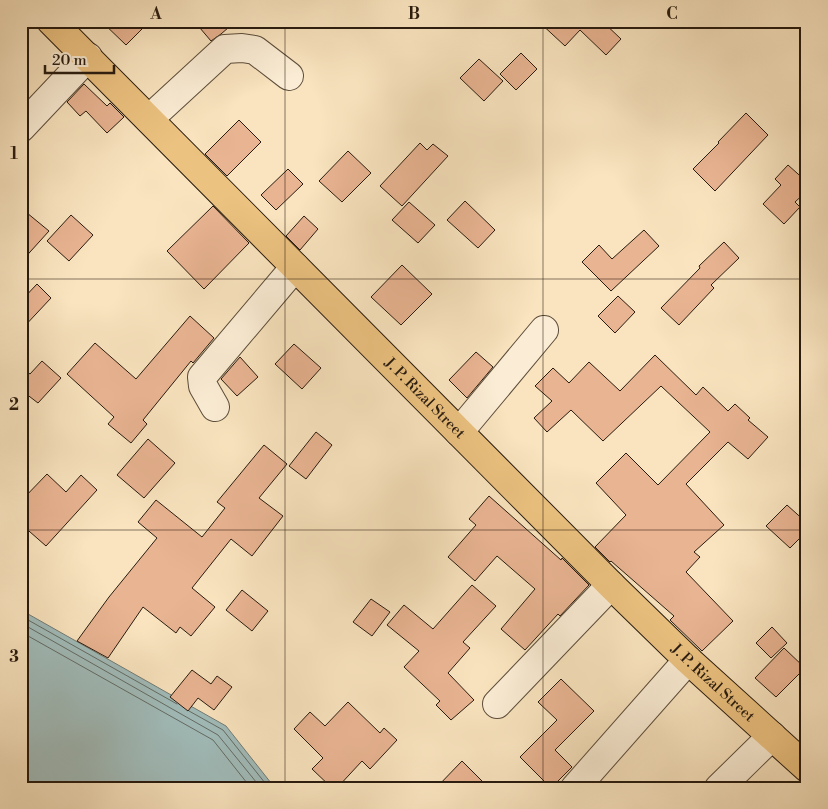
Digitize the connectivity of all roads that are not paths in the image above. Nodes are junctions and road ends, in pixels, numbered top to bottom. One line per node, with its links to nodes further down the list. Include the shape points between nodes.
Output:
1 (51, 21): 2 (main road, J. P. Rizal Street)
2 (88, 57): 4 (main road, J. P. Rizal Street); 5 (street)
3 (289, 76): 4 (street, via 255,50 225,49)
4 (149, 119): 6 (main road, J. P. Rizal Street)
5 (21, 128)
6 (295, 267): 8 (street, via 202,377 203,386); 9 (main road, J. P. Rizal Street)
7 (544, 330): 9 (street)
8 (215, 407)
9 (459, 432): 10 (main road, J. P. Rizal Street)
10 (611, 585): 11 (main road, J. P. Rizal Street); 12 (street)
11 (688, 660): 13 (main road, J. P. Rizal Street); 15 (street)
12 (497, 704)
13 (772, 736): 14 (main road, J. P. Rizal Street); 16 (street)
14 (807, 768)
15 (575, 788)
16 (719, 788)

